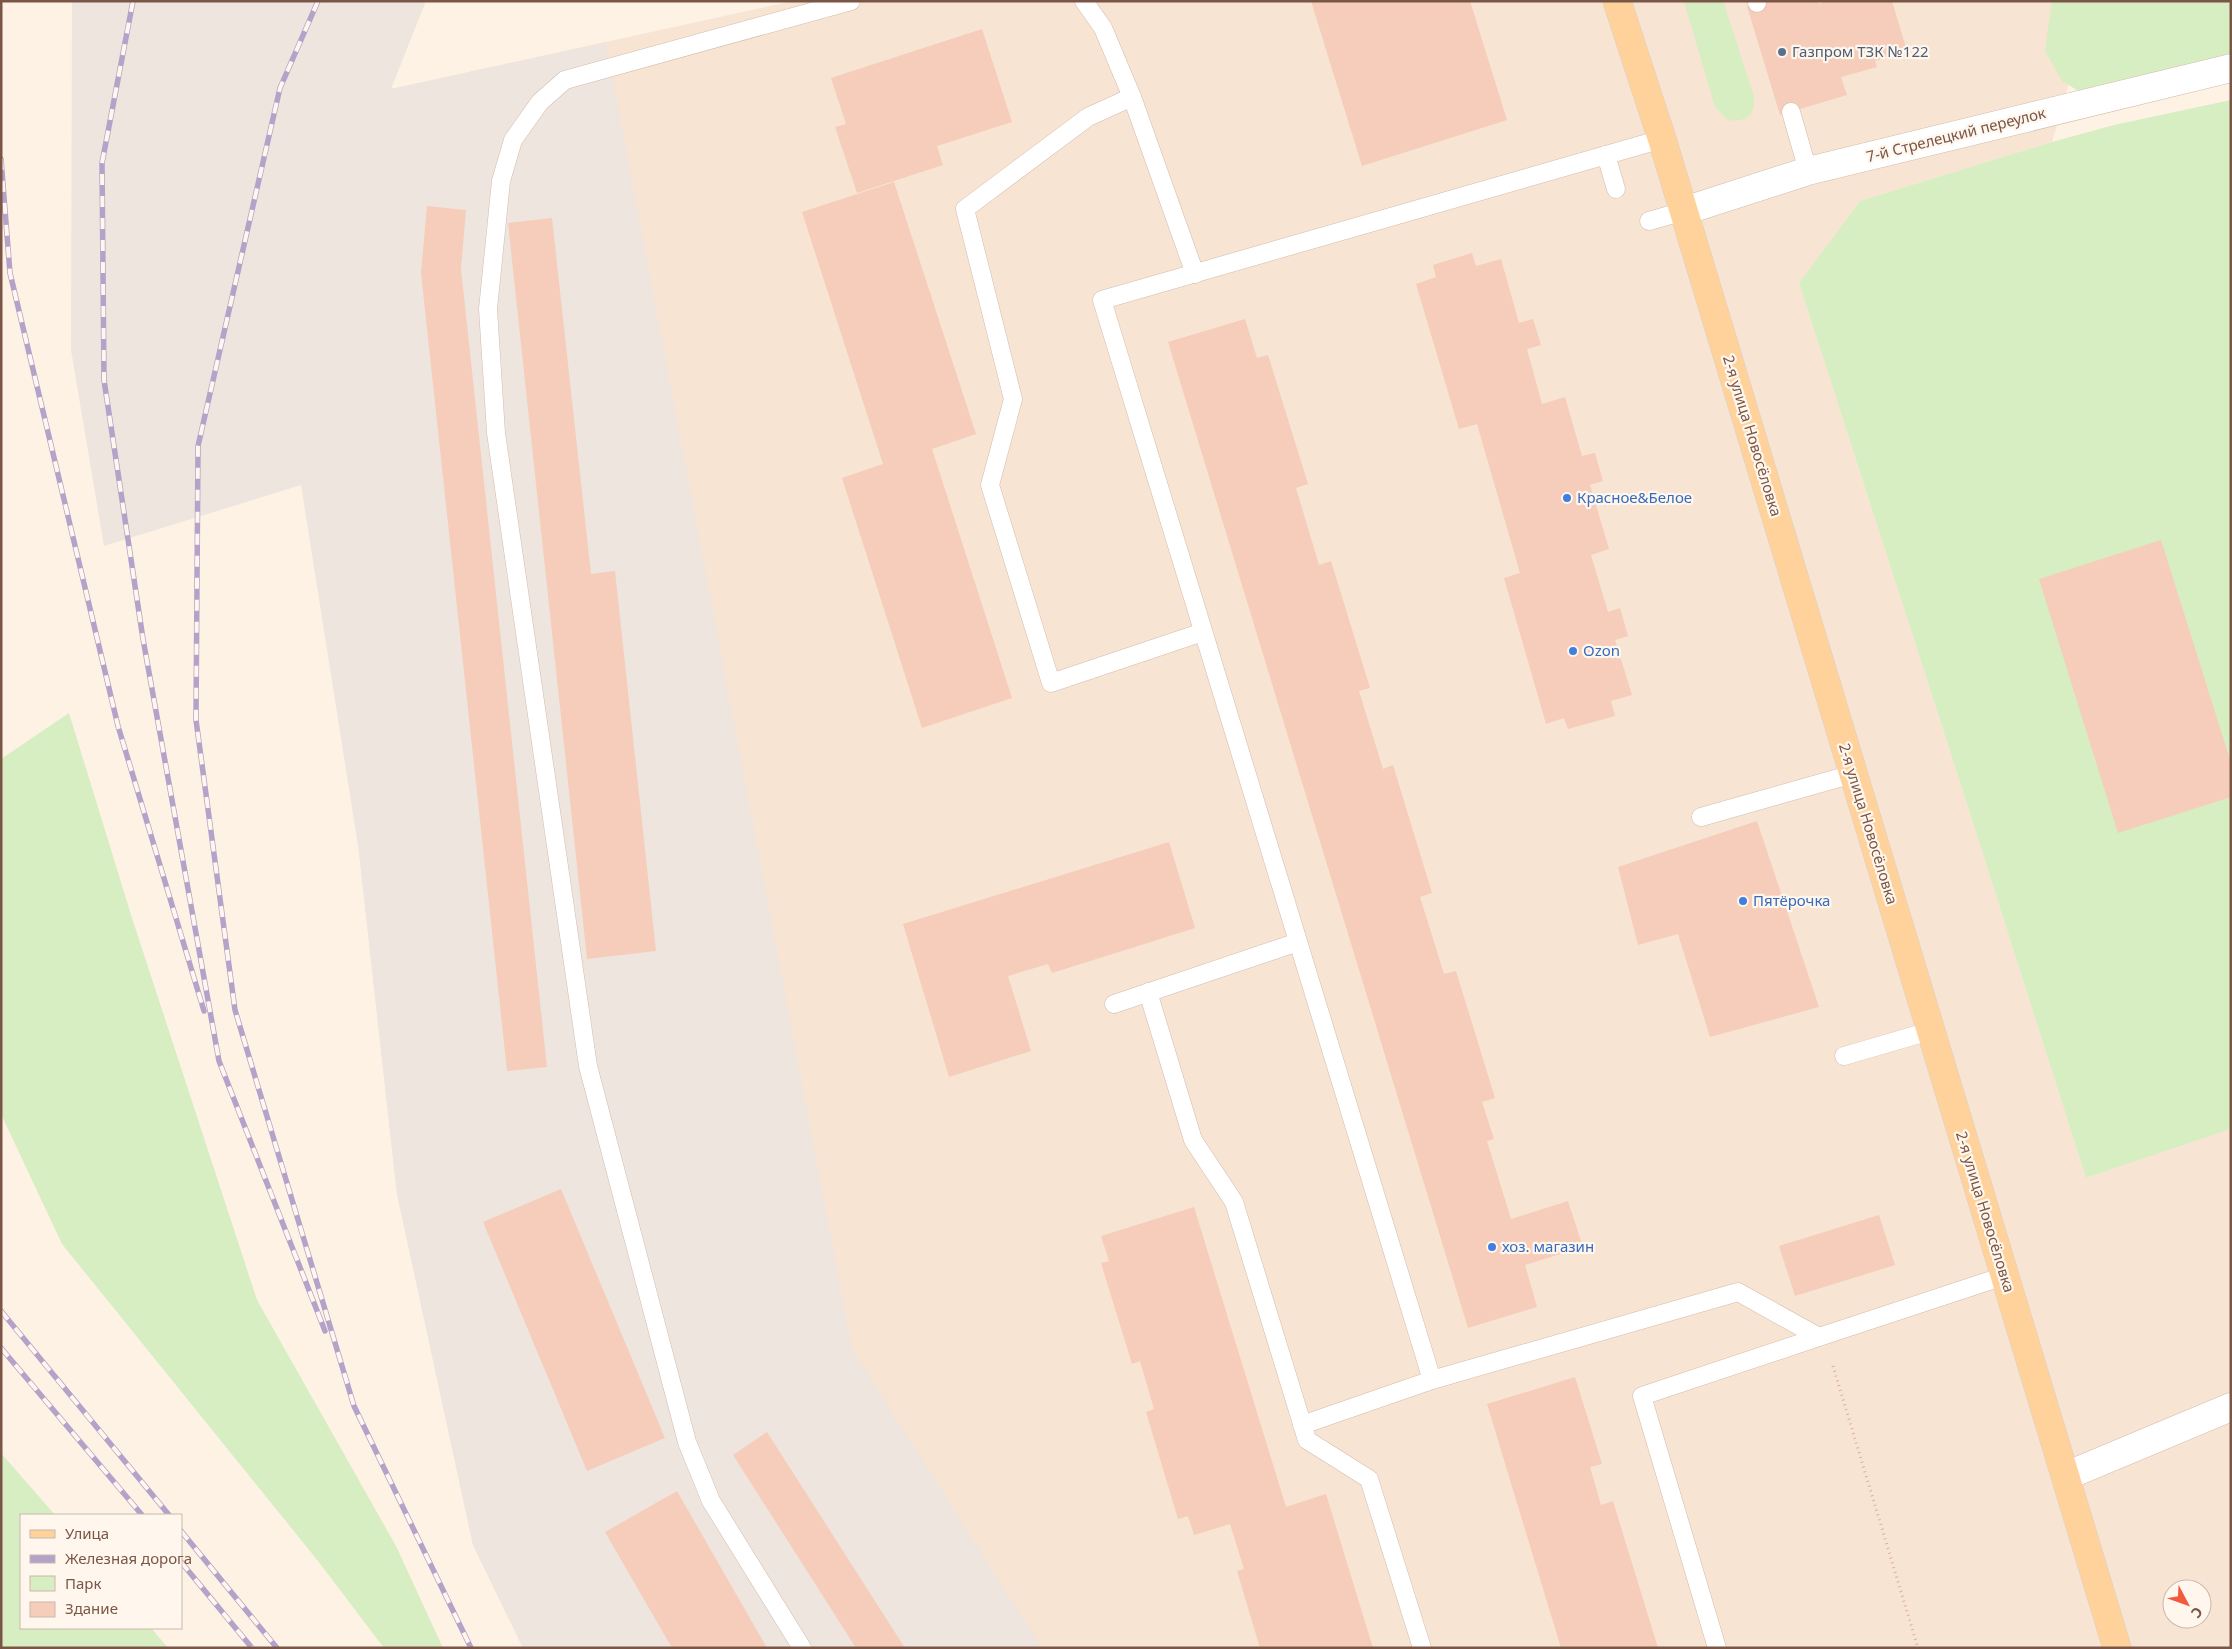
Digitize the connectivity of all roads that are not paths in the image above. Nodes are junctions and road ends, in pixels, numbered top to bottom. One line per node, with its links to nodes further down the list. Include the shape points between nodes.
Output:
1 (851, 1): 28 (lane, via 565,80 540,102 513,140 501,181 488,309 496,433 588,1066 687,1442 711,1501)
2 (1084, 1): 5 (lane, via 1103,28)
3 (1617, 1): 7 (main road, 2-я улица Новосёловка)
4 (2231, 68): 9 (street, 7-й Стрелецкий переулок)
5 (1132, 97): 13 (lane); 14 (lane, via 1088,117 965,209 1013,399 990,485 1051,683)
6 (1791, 112): 9 (lane)
7 (1662, 140): 8 (lane); 11 (main road, 2-я улица Новосёловка)
8 (1606, 155): 10 (lane); 13 (lane)
9 (1808, 171): 11 (street, 7-й Стрелецкий переулок)
10 (1616, 189)
11 (1684, 211): 12 (lane); 15 (main road, 2-я улица Новосёловка)
12 (1649, 221)
13 (1195, 274): 14 (lane, via 1102,300)
14 (1203, 632): 17 (lane)
15 (1853, 774): 16 (lane); 20 (main road, 2-я улица Новосёловка)
16 (1700, 817)
17 (1298, 942): 18 (lane); 24 (lane)
18 (1148, 992): 19 (lane); 26 (lane, via 1194,1140 1234,1202)
19 (1114, 1004)
20 (1930, 1031): 21 (lane); 22 (main road, 2-я улица Новосёловка)
21 (1844, 1056)
22 (2004, 1276): 23 (lane); 27 (main road, 2-я улица Новосёловка)
23 (1819, 1336): 24 (lane, via 1738,1292); 30 (lane, via 1642,1396)
24 (1432, 1380): 26 (lane)
25 (2231, 1407): 27 (street)
26 (1302, 1425): 29 (lane, via 1307,1440 1369,1479)
27 (2066, 1476): 31 (main road, 2-я улица Новосёловка)
28 (802, 1648)
29 (1422, 1648)
30 (1717, 1648)
31 (2117, 1648)

